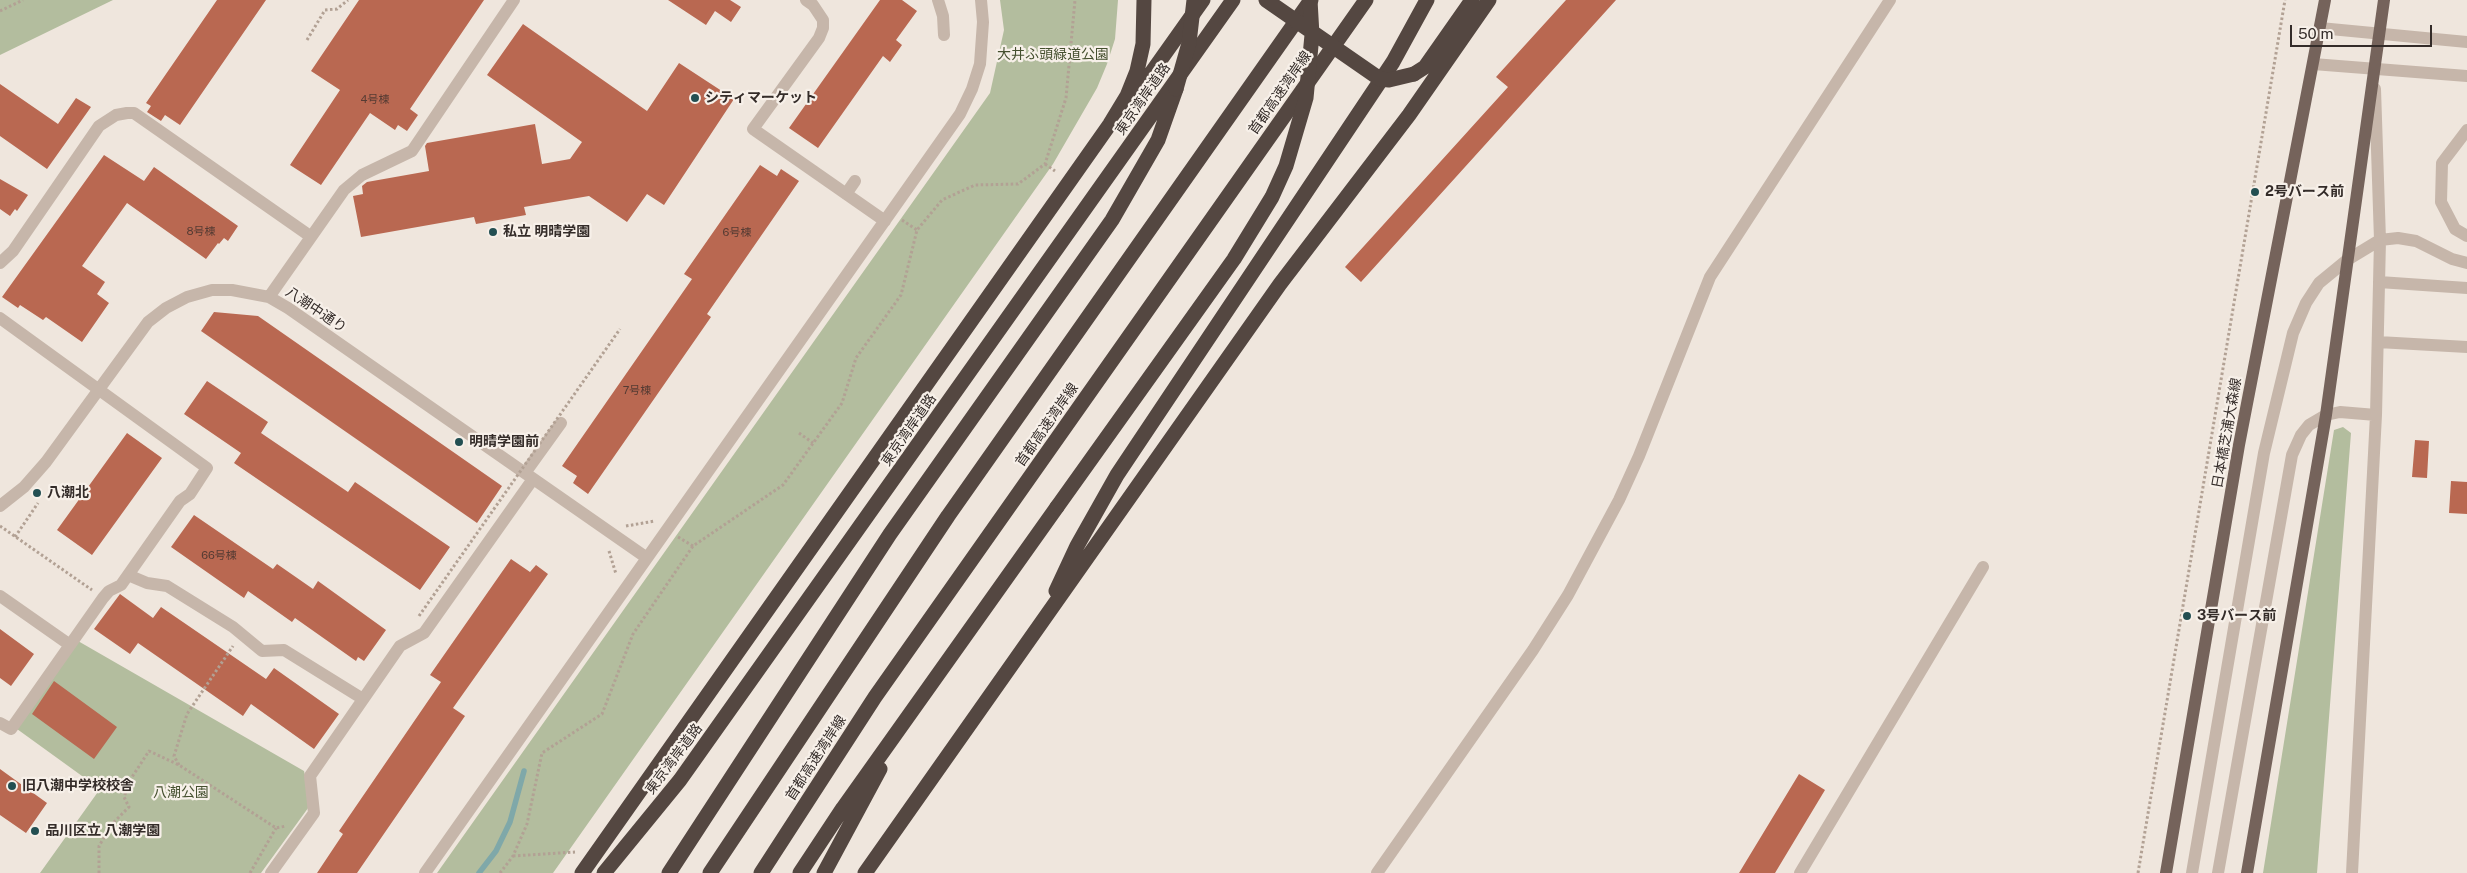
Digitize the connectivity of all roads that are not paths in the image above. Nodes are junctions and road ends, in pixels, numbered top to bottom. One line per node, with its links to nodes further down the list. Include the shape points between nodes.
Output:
1 (514, 0): 32 (street, via 412,151 351,183)
2 (806, 0): 30 (street, via 823,20 819,38 753,129)
3 (938, 0): 21 (street)
4 (981, 0): 31 (street, via 984,22 982,49 966,103)
5 (1144, 0): 27 (highway, 東京湾岸道路, via 1137,71)
6 (1184, 0): 26 (highway, bridge)
7 (1194, 0): 26 (highway, bridge, via 1189,43)
8 (1203, 0): 27 (highway, via 1134,100)
9 (1233, 0): 62 (highway, 東京湾岸道路, via 680,780)
10 (1266, 0): 14 (highway, bridge, via 1380,79 1389,80 1414,74 1425,67)
11 (1310, 0): 57 (highway, bridge, via 1312,35 1306,98 1286,166 1272,197 1234,259); 64 (highway, 首都高速湾岸線, via 948,516)
12 (1366, 0): 65 (highway, 首都高速湾岸線, via 875,697)
13 (1427, 0): 54 (highway, via 1393,62 1117,475 1077,546)
14 (1472, 0)
15 (1489, 0): 54 (highway, via 1409,115 1280,284)
16 (1890, 0): 69 (street, via 1710,277 1639,456 1612,515 1568,595)
17 (2325, 0): 19 (main road, 日本橋芝浦大森線)
18 (2384, 0): 20 (main road)
19 (2320, 28): 20 (street); 23 (main road, 日本橋芝浦大森線)
20 (2379, 34): 22 (street); 24 (main road)
21 (944, 35)
22 (2467, 42)
23 (2313, 64): 24 (street); 71 (main road, 日本橋芝浦大森線, via 2239,445)
24 (2374, 69): 25 (street); 34 (street); 35 (main road)
25 (2467, 76)
26 (1176, 89): 63 (highway, via 1158,140 1125,200 890,534)
27 (1110, 124): 61 (highway, 東京湾岸道路)
28 (2467, 130): 33 (street, via 2442,163 2441,202 2456,229)
29 (855, 181): 30 (street)
30 (846, 194): 31 (street)
31 (891, 219): 50 (street)
32 (310, 236): 36 (street, via 134,113 127,113 116,115 99,126 12,251); 40 (street)
33 (2467, 236)
34 (2380, 240): 35 (street); 37 (street, via 2416,241); 38 (street)
35 (2347, 260): 45 (main road); 72 (street, via 2319,283 2293,333 2264,454)
36 (0, 262)
37 (2467, 263)
38 (2379, 282): 39 (street); 42 (street)
39 (2467, 288)
40 (269, 298): 44 (street, 八潮中通り, via 243,291 212,290 178,301 156,314 144,326); 48 (street, 八潮中通り)
41 (0, 318): 44 (street)
42 (2378, 342): 43 (street); 46 (street)
43 (2467, 347)
44 (98, 389): 49 (street, 八潮中通り, via 40,470); 52 (street, via 207,468)
45 (2326, 415): 46 (street, via 2340,412); 73 (street, via 2309,425 2292,455); 74 (main road)
46 (2376, 415): 75 (street)
47 (561, 423): 48 (street)
48 (529, 476): 50 (street, 八潮中通り); 56 (street, via 424,633 400,646)
49 (0, 506)
50 (647, 558): 60 (street)
51 (1984, 567): 70 (street)
52 (128, 575): 55 (street, via 121,585 109,591); 56 (street, via 147,583 167,586 238,631 262,651 284,650)
53 (0, 596): 55 (street)
54 (1040, 624): 68 (highway)
55 (70, 645): 58 (street, via 11,728)
56 (362, 699): 59 (street, via 310,776 314,812)
57 (906, 719): 66 (highway); 67 (highway)
58 (0, 724)
59 (271, 873)
60 (425, 873)
61 (582, 873)
62 (604, 873)
63 (669, 873)
64 (710, 873)
65 (761, 873)
66 (800, 873)
67 (824, 873)
68 (865, 873)
69 (1377, 873)
70 (1800, 873)
71 (2166, 873)
72 (2192, 873)
73 (2218, 873)
74 (2247, 873)
75 (2352, 873)

